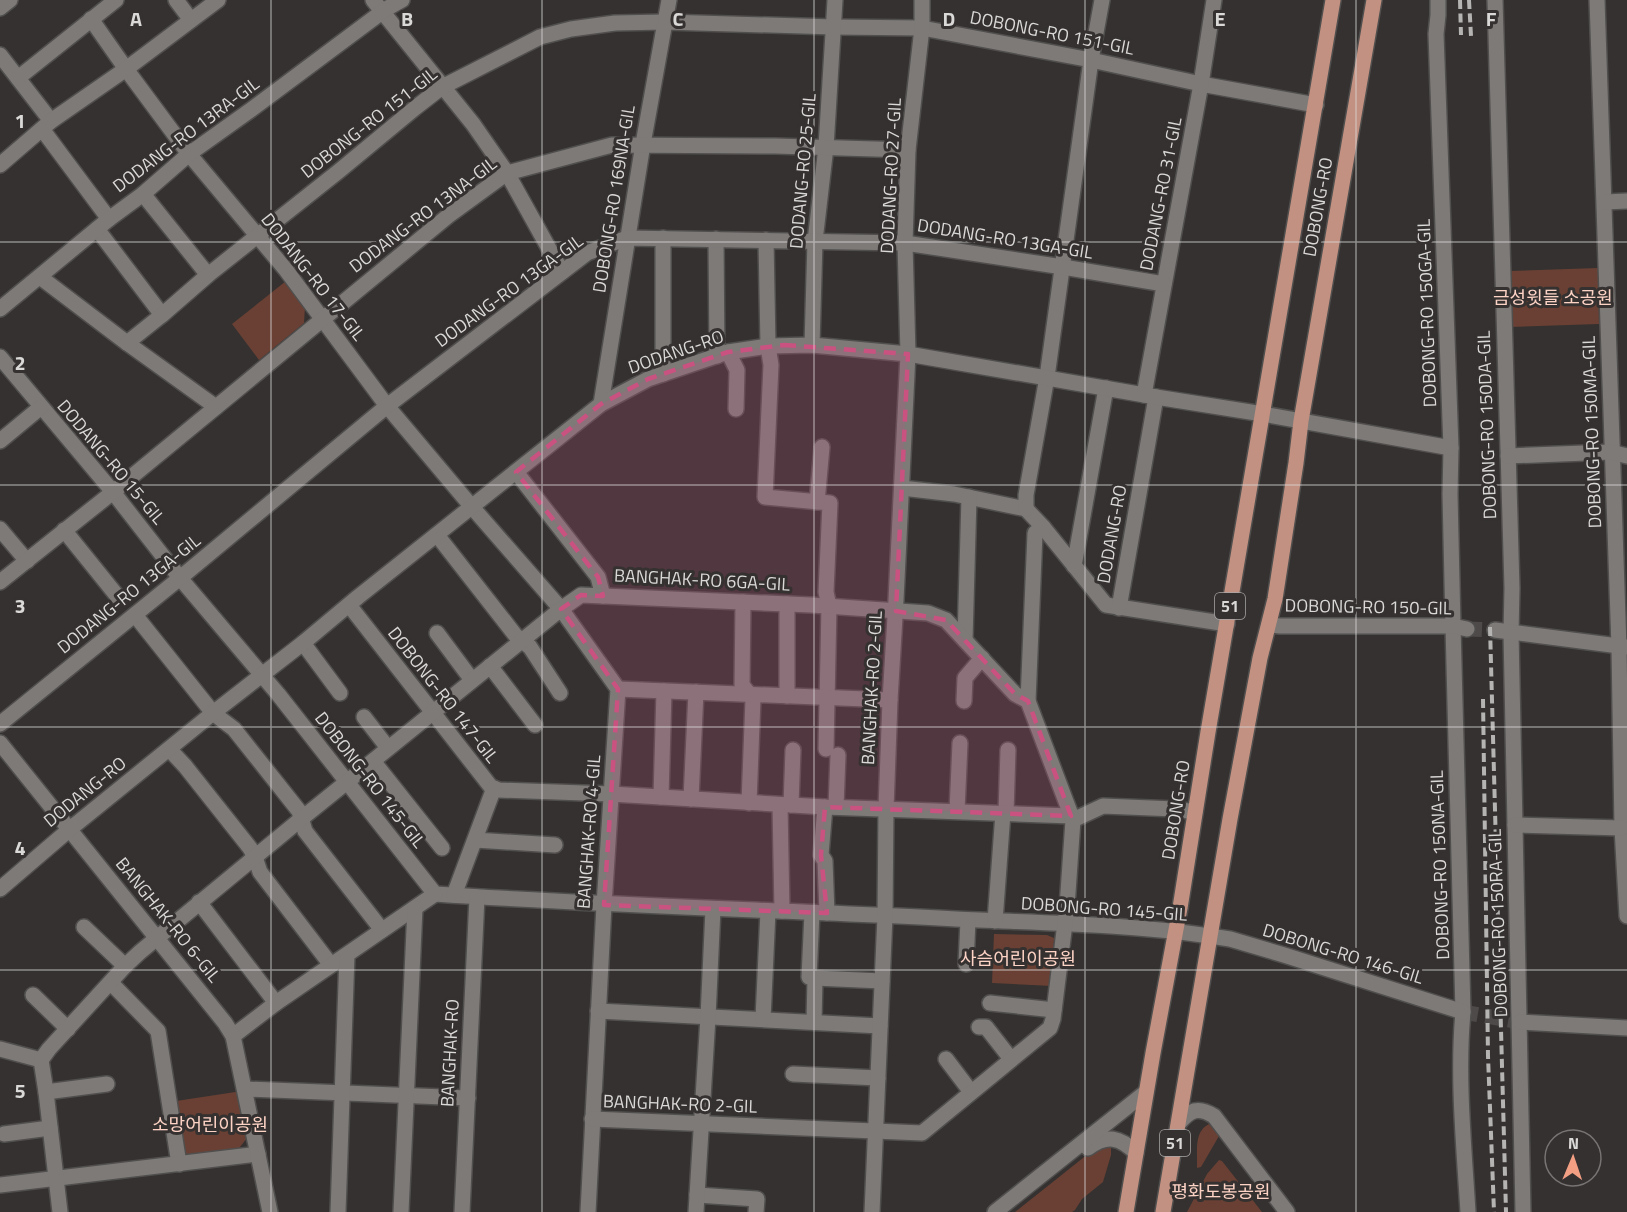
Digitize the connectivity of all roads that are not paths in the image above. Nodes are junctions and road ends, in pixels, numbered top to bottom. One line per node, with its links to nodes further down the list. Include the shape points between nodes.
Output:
1 (10, 0): 17 (street)
2 (116, 0): 18 (street)
3 (176, 0): 19 (street)
4 (218, 0): 19 (street)
5 (402, 0): 16 (street, DODANG-RO 13RA-GIL)
6 (669, 0): 20 (street, DOBONG-RO 169NA-GIL)
7 (835, 0): 21 (street, DODANG-RO 25-GIL)
8 (922, 0): 22 (street, DODANG-RO 27-GIL)
9 (1102, 0): 24 (street)
10 (1214, 0): 27 (street, DODANG-RO 31-GIL)
11 (1333, 0): 29 (main road, DOBONG-RO / 51)
12 (1374, 0): 72 (main road, DOBONG-RO / 51)
13 (1438, 0): 76 (street, DOBONG-RO 150GA-GIL)
14 (1495, 0): 78 (street, DOBONG-RO 150DA-GIL)
15 (1597, 0): 39 (street, DOBONG-RO 150MA-GIL)
16 (378, 6): 28 (street); 34 (street, DODANG-RO 13RA-GIL, via 252,109)
17 (0, 8)
18 (91, 19): 25 (street, DODANG-RO 17-GIL); 26 (street)
19 (191, 20): 25 (street)
20 (665, 22): 21 (street, DOBONG-RO 151-GIL); 28 (street, DOBONG-RO 151-GIL, via 615,23 540,37); 31 (street, DOBONG-RO 169NA-GIL)
21 (834, 27): 22 (street, DOBONG-RO 151-GIL); 32 (street, DODANG-RO 25-GIL)
22 (922, 28): 24 (street, DOBONG-RO 151-GIL); 33 (street, DODANG-RO 27-GIL)
23 (0, 55): 26 (street)
24 (1091, 60): 27 (street, DOBONG-RO 151-GIL); 48 (street)
25 (126, 69): 30 (street); 34 (street, DODANG-RO 17-GIL)
26 (18, 78): 30 (street)
27 (1201, 84): 29 (street, DOBONG-RO 151-GIL); 52 (street, DODANG-RO 31-GIL)
28 (442, 87): 36 (street); 41 (street, DOBONG-RO 151-GIL)
29 (1316, 105): 71 (main road, DOBONG-RO / 51)
30 (46, 125): 35 (street); 40 (street)
31 (643, 144): 32 (street, DODANG-RO 13NA-GIL); 36 (street, DODANG-RO 13NA-GIL, via 612,145); 42 (street, DOBONG-RO 169NA-GIL)
32 (826, 147): 33 (street, DODANG-RO 13NA-GIL); 46 (street, DODANG-RO 25-GIL)
33 (908, 150): 47 (street, DODANG-RO 27-GIL)
34 (189, 154): 37 (street, DODANG-RO 13RA-GIL); 41 (street, DODANG-RO 17-GIL)
35 (0, 165)
36 (507, 173): 49 (street); 55 (street, DODANG-RO 13NA-GIL)
37 (143, 194): 40 (street, DODANG-RO 13RA-GIL); 50 (street)
38 (1627, 201): 39 (street)
39 (1605, 202): 77 (street, DOBONG-RO 150MA-GIL)
40 (103, 224): 51 (street, DODANG-RO 13RA-GIL); 54 (street)
41 (257, 237): 50 (street, DOBONG-RO 151-GIL); 55 (street, DODANG-RO 17-GIL)
42 (627, 238): 43 (street, DODANG-RO 13GA-GIL); 49 (street, DODANG-RO 13GA-GIL, via 587,253); 66 (street, DOBONG-RO 169NA-GIL)
43 (663, 238): 44 (street, DODANG-RO 13GA-GIL); 62 (street)
44 (716, 239): 45 (street, DODANG-RO 13GA-GIL); 59 (street)
45 (766, 240): 46 (street, DODANG-RO 13GA-GIL); 58 (street)
46 (815, 241): 47 (street, DODANG-RO 13GA-GIL); 57 (street, DODANG-RO 25-GIL)
47 (904, 243): 48 (street, DODANG-RO 13GA-GIL); 60 (street, DODANG-RO 27-GIL)
48 (1063, 267): 52 (street, DODANG-RO 13GA-GIL); 63 (street)
49 (562, 272): 68 (street, DODANG-RO 13GA-GIL)
50 (208, 275): 54 (street, DOBONG-RO 151-GIL)
51 (40, 277): 53 (street, DODANG-RO 13RA-GIL); 56 (street)
52 (1164, 284): 65 (street, DODANG-RO 31-GIL)
53 (0, 309)
54 (162, 315): 56 (street, DOBONG-RO 151-GIL)
55 (321, 319): 67 (street, DODANG-RO 13NA-GIL); 68 (street, DODANG-RO 17-GIL)
56 (127, 343): 67 (street)
57 (812, 345): 58 (street, DODANG-RO); 60 (street, DODANG-RO)
58 (768, 346): 59 (street, DODANG-RO); 84 (street, via 771,365 765,497)
59 (722, 354): 62 (street, DODANG-RO); 70 (street, via 737,370)
60 (908, 354): 63 (street, DODANG-RO); 81 (street, BANGHAK-RO 2-GIL)
61 (0, 357): 69 (street, DODANG-RO 15-GIL)
62 (663, 374): 66 (street, DODANG-RO)
63 (1047, 377): 64 (street, DODANG-RO); 86 (street)
64 (1106, 388): 65 (street, DODANG-RO); 92 (street, DODANG-RO)
65 (1150, 396): 71 (street, DODANG-RO); 101 (street, DODANG-RO)
66 (601, 404): 80 (street, DODANG-RO)
67 (216, 406): 82 (street, DODANG-RO 13NA-GIL)
68 (387, 406): 85 (street, DODANG-RO 17-GIL); 93 (street, DODANG-RO 13GA-GIL)
69 (41, 407): 73 (street); 82 (street, DODANG-RO 15-GIL)
70 (736, 410)
71 (1263, 414): 72 (street); 105 (main road, DOBONG-RO / 51)
72 (1301, 421): 76 (street); 106 (main road, DOBONG-RO / 51)
73 (0, 441)
74 (1627, 446): 77 (street)
75 (822, 447): 84 (street)
76 (1451, 448): 107 (street, DOBONG-RO 150GA-GIL, via 1450,494)
77 (1611, 452): 78 (street); 79 (street); 113 (street, DOBONG-RO 150MA-GIL)
78 (1508, 456): 108 (street, DOBONG-RO 150DA-GIL, via 1512,588)
79 (1627, 456)
80 (516, 472): 85 (street, DODANG-RO); 95 (street, via 598,577)
81 (902, 488): 83 (street); 103 (street, BANGHAK-RO 2-GIL)
82 (113, 492): 89 (street, DODANG-RO 13NA-GIL); 93 (street, DODANG-RO 15-GIL)
83 (969, 496): 86 (street); 111 (street)
84 (817, 502): 100 (street, via 830,503 826,592)
85 (472, 507): 90 (street, DODANG-RO); 102 (street)
86 (1026, 509): 87 (street)
87 (1043, 527): 92 (street); 127 (street, via 1035,533)
88 (0, 529): 91 (street)
89 (64, 530): 91 (street, DODANG-RO 13NA-GIL); 96 (street)
90 (436, 535): 99 (street, DODANG-RO); 110 (street)
91 (27, 561): 94 (street, DODANG-RO 13NA-GIL)
92 (1074, 566): 101 (street, via 1106,605)
93 (180, 578): 104 (street, DODANG-RO 13GA-GIL); 116 (street, DODANG-RO 15-GIL)
94 (0, 582)
95 (603, 596): 97 (street, BANGHAK-RO 6GA-GIL); 102 (street, BANGHAK-RO 6GA-GIL, via 581,595)
96 (118, 597)
97 (743, 602): 98 (street, BANGHAK-RO 6GA-GIL); 123 (street, via 742,685)
98 (787, 604): 100 (street, BANGHAK-RO 6GA-GIL); 124 (street)
99 (349, 605): 112 (street, DODANG-RO); 130 (street, DOBONG-RO 147-GIL)
100 (829, 606): 103 (street, BANGHAK-RO 6GA-GIL); 125 (street)
101 (1119, 608): 105 (street)
102 (561, 609): 110 (street, BANGHAK-RO 6GA-GIL); 118 (street)
103 (895, 611): 111 (street, BANGHAK-RO 6GA-GIL, via 928,613 946,620); 126 (street, BANGHAK-RO 2-GIL)
104 (135, 615): 129 (street); 132 (street, DODANG-RO 13GA-GIL)
105 (1227, 624): 151 (main road, DOBONG-RO / 51)
106 (1269, 625): 107 (street, DOBONG-RO 150-GIL); 180 (main road, DOBONG-RO / 51)
107 (1460, 627): 194 (street, DOBONG-RO 150NA-GIL)
108 (1503, 632): 113 (street); 155 (street, DOBONG-RO 150RA-GIL)
109 (437, 633): 117 (street)
110 (522, 640): 115 (street, BANGHAK-RO 6GA-GIL); 122 (street)
111 (965, 640): 114 (street, BANGHAK-RO 6GA-GIL)
112 (303, 643): 116 (street, DODANG-RO); 121 (street)
113 (1623, 647): 156 (street, DOBONG-RO 150MA-GIL)
114 (982, 658): 127 (street, BANGHAK-RO 6GA-GIL, via 1015,694); 128 (street, via 965,678)
115 (490, 666): 117 (street, BANGHAK-RO 6GA-GIL); 133 (street)
116 (261, 675): 129 (street, DODANG-RO); 141 (street, DOBONG-RO 145-GIL)
117 (472, 680): 130 (street, BANGHAK-RO 6GA-GIL)
118 (618, 689): 119 (street); 143 (street, BANGHAK-RO 4-GIL)
119 (664, 691): 120 (street); 144 (street)
120 (696, 692): 123 (street); 145 (street)
121 (340, 693)
122 (560, 693)
123 (749, 694): 124 (street); 146 (street, via 753,699)
124 (787, 696): 125 (street)
125 (828, 697): 126 (street); 148 (street)
126 (890, 699): 149 (street, BANGHAK-RO 2-GIL)
127 (1028, 700): 153 (street)
128 (964, 701)
129 (213, 713): 137 (street, DODANG-RO); 154 (street, via 234,729 299,811)
130 (432, 713): 136 (street, BANGHAK-RO 6GA-GIL); 142 (street, DOBONG-RO 147-GIL)
131 (364, 717): 136 (street)
132 (0, 724)
133 (535, 724)
134 (960, 742): 150 (street)
135 (0, 743): 157 (street, BANGHAK-RO 6-GIL)
136 (388, 748): 140 (street, BANGHAK-RO 6GA-GIL)
137 (169, 749): 157 (street, DODANG-RO); 161 (street)
138 (793, 750): 147 (street)
139 (1008, 750): 152 (street)
140 (373, 761): 141 (street, BANGHAK-RO 6GA-GIL); 160 (street, DOBONG-RO 145-GIL)
141 (347, 782): 154 (street, BANGHAK-RO 6GA-GIL); 163 (street, DOBONG-RO 145-GIL)
142 (494, 788): 143 (street, DOBONG-RO 147-GIL); 158 (street)
143 (612, 794): 144 (street, DOBONG-RO 147-GIL); 167 (street, BANGHAK-RO 4-GIL)
144 (661, 797): 145 (street, DOBONG-RO 147-GIL)
145 (691, 799): 146 (street, DOBONG-RO 147-GIL)
146 (749, 803): 147 (street, DOBONG-RO 147-GIL)
147 (786, 805): 148 (street, DOBONG-RO 147-GIL); 170 (street)
148 (830, 807): 149 (street, DOBONG-RO 147-GIL); 171 (street, via 821,855 825,861)
149 (886, 809): 150 (street, DOBONG-RO 147-GIL); 172 (street, BANGHAK-RO 2-GIL)
150 (957, 811): 152 (street, DOBONG-RO 147-GIL)
151 (1195, 812): 153 (street, DOBONG-RO 147-GIL, via 1103,806); 179 (main road, DOBONG-RO / 51)
152 (1004, 813): 153 (street, DOBONG-RO 147-GIL); 175 (street, DOBONG-RO 145-GIL)
153 (1072, 818): 176 (street)
154 (301, 819): 161 (street, BANGHAK-RO 6GA-GIL); 178 (street, via 305,831)
155 (1515, 825): 156 (street); 198 (street, DOBONG-RO 150RA-GIL)
156 (1622, 828): 173 (street, DOBONG-RO 150MA-GIL)
157 (70, 829): 162 (street, DODANG-RO); 181 (street, BANGHAK-RO 6-GIL)
158 (475, 840): 159 (street); 164 (street)
159 (555, 845)
160 (442, 848)
161 (255, 857): 166 (street, BANGHAK-RO 6GA-GIL); 184 (street, via 260,872)
162 (0, 890)
163 (435, 894): 164 (street, DOBONG-RO 145-GIL); 168 (street)
164 (454, 895): 165 (street, DOBONG-RO 145-GIL)
165 (477, 897): 167 (street, DOBONG-RO 145-GIL); 217 (street, BANGHAK-RO)
166 (199, 902): 181 (street, BANGHAK-RO 6GA-GIL); 190 (street)
167 (604, 904): 169 (street, DOBONG-RO 145-GIL); 193 (street, BANGHAK-RO 4-GIL)
168 (415, 908): 178 (street); 216 (street)
169 (713, 909): 170 (street, DOBONG-RO 145-GIL); 195 (street)
170 (775, 911): 171 (street, DOBONG-RO 145-GIL); 196 (street)
171 (819, 913): 172 (street, DOBONG-RO 145-GIL); 186 (street, via 809,977)
172 (885, 916): 174 (street, DOBONG-RO 145-GIL); 187 (street, BANGHAK-RO 2-GIL)
173 (1627, 916)
174 (968, 920): 175 (street, DOBONG-RO 145-GIL); 183 (street)
175 (995, 921): 176 (street, DOBONG-RO 145-GIL)
176 (1065, 925): 179 (street, DOBONG-RO 145-GIL); 192 (street)
177 (84, 927): 185 (street)
178 (382, 930): 182 (street)
179 (1176, 932): 180 (street, DOBONG-RO 145-GIL); 215 (main road, DOBONG-RO / 51)
180 (1210, 936): 194 (street, DOBONG-RO 146-GIL, via 1284,955); 219 (main road, DOBONG-RO / 51)
181 (157, 938): 185 (street, BANGHAK-RO 6GA-GIL); 203 (street, BANGHAK-RO 6-GIL)
182 (347, 955): 184 (street); 213 (street)
183 (966, 964)
184 (331, 965): 190 (street)
185 (125, 966): 188 (street, BANGHAK-RO 6GA-GIL)
186 (815, 978): 187 (street); 197 (street)
187 (882, 981): 199 (street, BANGHAK-RO 2-GIL)
188 (111, 983): 202 (street, BANGHAK-RO 6GA-GIL); 226 (street, via 158,1031)
189 (33, 995): 202 (street)
190 (276, 1003): 203 (street)
191 (990, 1003): 192 (street)
192 (1054, 1010): 206 (street, via 1050,1028)
193 (598, 1011): 195 (street); 218 (street, BANGHAK-RO 4-GIL)
194 (1463, 1012): 244 (street, DOBONG-RO 150NA-GIL)
195 (708, 1017): 196 (street); 220 (street)
196 (763, 1020): 197 (street)
197 (814, 1022): 199 (street)
198 (1520, 1023): 201 (street); 245 (street, DOBONG-RO 150RA-GIL)
199 (880, 1026): 209 (street, BANGHAK-RO 2-GIL)
200 (979, 1027): 206 (street, via 986,1027)
201 (1627, 1028)
202 (68, 1029): 207 (street, BANGHAK-RO 6GA-GIL)
203 (233, 1036): 211 (street, BANGHAK-RO 6-GIL)
204 (0, 1049): 207 (street)
205 (946, 1059): 214 (street)
206 (1011, 1059): 214 (street)
207 (41, 1060): 212 (street)
208 (793, 1074): 209 (street)
209 (878, 1078): 222 (street, BANGHAK-RO 2-GIL)
210 (107, 1084): 212 (street)
211 (245, 1089): 213 (street); 225 (street, BANGHAK-RO 6-GIL)
212 (46, 1092): 221 (street)
213 (343, 1092): 216 (street); 232 (street)
214 (971, 1092): 222 (street, via 922,1133)
215 (1146, 1092): 224 (main road, DOBONG-RO / 51); 239 (street)
216 (406, 1095): 217 (street); 233 (street)
217 (468, 1098): 234 (street, BANGHAK-RO)
218 (592, 1119): 220 (street, BANGHAK-RO 2-GIL); 235 (street, BANGHAK-RO 4-GIL)
219 (1179, 1123): 242 (main road, DOBONG-RO / 51); 243 (street, via 1193,1111 1214,1116)
220 (701, 1124): 222 (street, BANGHAK-RO 2-GIL); 229 (street)
221 (50, 1128): 223 (street); 227 (street)
222 (874, 1132): 238 (street, BANGHAK-RO 2-GIL)
223 (4, 1134)
224 (1136, 1153): 240 (street, via 1118,1140 1100,1140); 241 (main road, DOBONG-RO / 51)
225 (258, 1154): 226 (street); 231 (street, BANGHAK-RO 6-GIL)
226 (179, 1164): 227 (street)
227 (55, 1179): 228 (street); 230 (street)
228 (0, 1185)
229 (697, 1195): 236 (street); 237 (street, via 757,1199)
230 (60, 1212)
231 (270, 1212)
232 (338, 1212)
233 (400, 1212)
234 (462, 1212)
235 (588, 1212)
236 (696, 1212)
237 (756, 1212)
238 (872, 1212)
239 (995, 1212)
240 (1005, 1212)
241 (1126, 1212)
242 (1163, 1212)
243 (1287, 1212)
244 (1468, 1212)
245 (1523, 1212)

